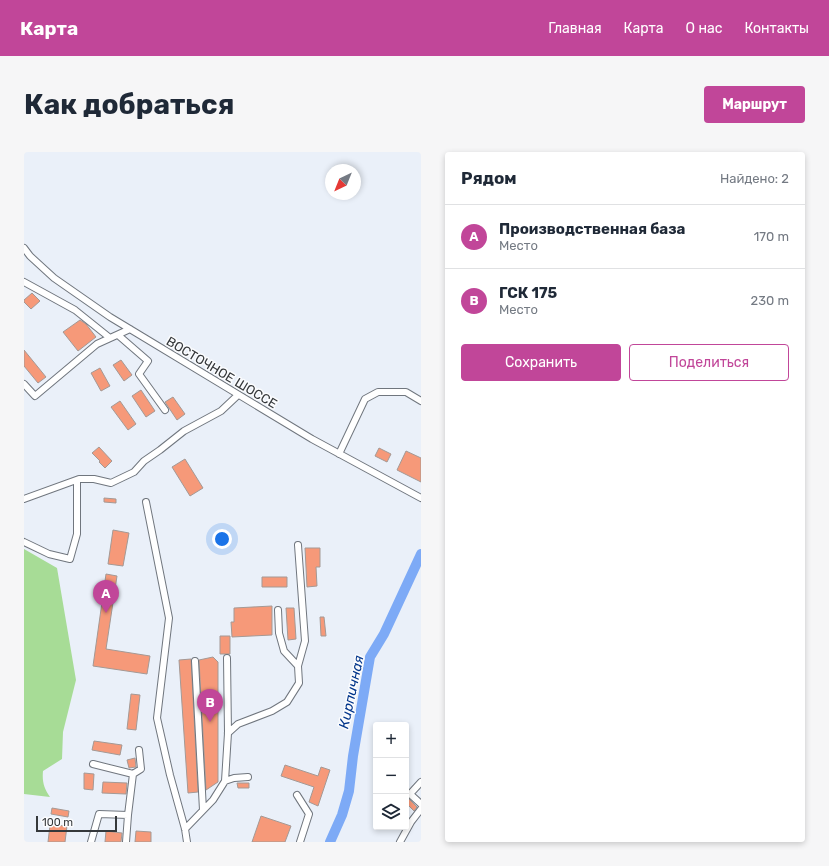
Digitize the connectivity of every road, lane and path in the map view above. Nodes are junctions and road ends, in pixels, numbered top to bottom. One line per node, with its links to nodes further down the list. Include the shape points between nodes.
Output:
1 (24, 248): 3 (street, ВОСТОЧНОЕ ШОССЕ, via 54,278)
2 (24, 282): 5 (street, via 75,310)
3 (130, 329): 4 (street); 7 (street, ВОСТОЧНОЕ ШОССЕ)
4 (118, 335): 5 (street); 9 (street, via 148,361 139,374)
5 (110, 338): 6 (street, via 97,344 35,396)
6 (24, 384)
7 (238, 395): 10 (street, ВОСТОЧНОЕ ШОССЕ); 11 (street, via 221,411 184,431 144,461 134,472 111,483 94,478)
8 (421, 401): 10 (street, via 406,392 378,392 365,399)
9 (165, 410)
10 (339, 454): 12 (street, ВОСТОЧНОЕ ШОССЕ)
11 (76, 480): 13 (street); 15 (street, via 77,534 70,559 49,554)
12 (421, 498)
13 (24, 499)
14 (146, 502): 35 (street, via 169,618 157,718)
15 (24, 542)
16 (298, 545): 20 (street, via 306,641)
17 (278, 610): 20 (street, via 279,633 284,651)
18 (227, 658): 21 (street)
19 (195, 660): 32 (street)
20 (298, 666): 21 (street, via 299,683 287,702 272,711 238,724)
21 (228, 733): 26 (street)
22 (139, 750): 24 (street, via 141,769)
23 (94, 764): 24 (street)
24 (133, 774): 34 (street)
25 (248, 777): 26 (street)
26 (225, 781): 32 (street)
27 (421, 782): 29 (street, via 410,794)
28 (297, 794): 39 (street, via 309,814)
29 (421, 804)
30 (94, 809): 33 (street)
31 (421, 809): 40 (street)
32 (203, 810): 35 (street)
33 (99, 814): 34 (street); 36 (street)
34 (128, 815): 37 (street)
35 (185, 829): 38 (street)
36 (91, 842)
37 (126, 842)
38 (187, 842)
39 (300, 842)
40 (400, 842)

